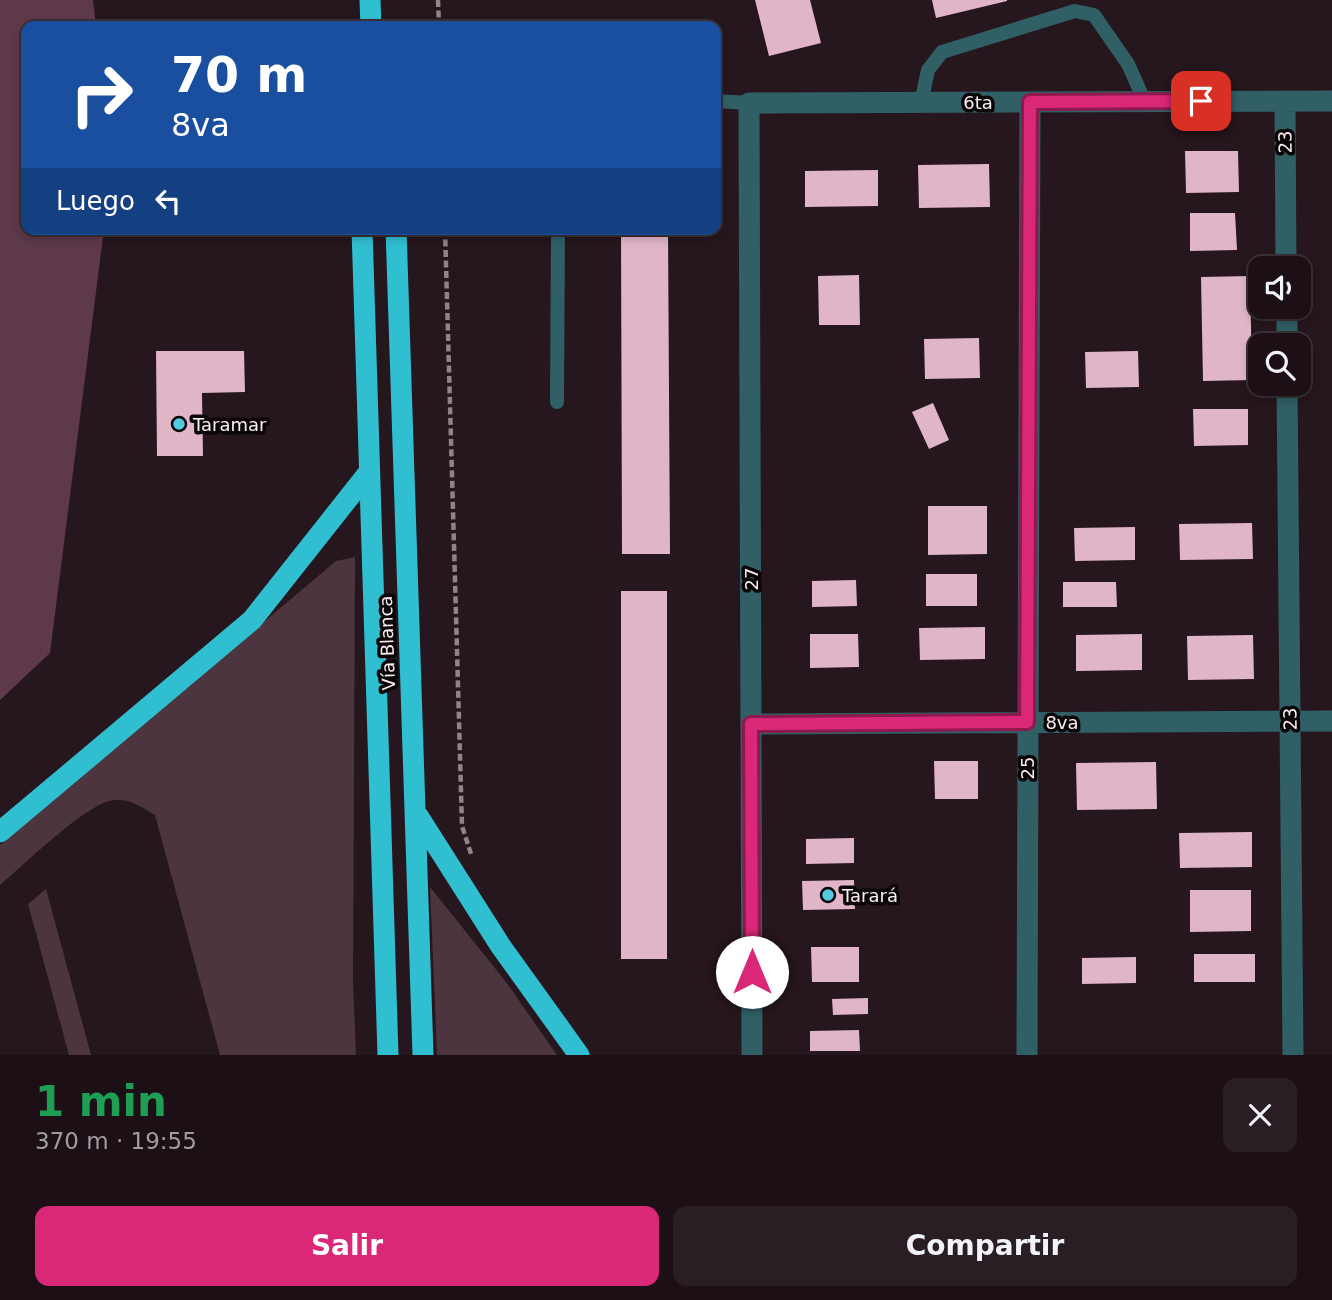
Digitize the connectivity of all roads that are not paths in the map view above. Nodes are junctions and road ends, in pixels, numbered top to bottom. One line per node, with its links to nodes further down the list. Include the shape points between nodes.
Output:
1 (370, 0): 2 (highway)
2 (371, 21)
3 (721, 101): 8 (lane)
4 (1285, 101): 5 (street, 6ta); 7 (street, 6ta); 13 (street, 23)
5 (1332, 101)
6 (1030, 102): 7 (street, 6ta); 9 (street, 6ta); 21 (street, 25)
7 (1145, 102): 9 (lane, via 1128,64 1094,15 1075,11 942,52 928,70)
8 (749, 103): 9 (street, 6ta); 22 (street, 27)
9 (921, 103)
10 (362, 235): 16 (highway, Vía Blanca)
11 (396, 235): 17 (highway, Vía Blanca)
12 (558, 235): 15 (lane)
13 (1286, 256)
14 (1287, 396): 19 (street, 23)
15 (557, 402)
16 (368, 433): 17 (highway); 18 (highway, Vía Blanca)
17 (403, 433): 23 (highway, Vía Blanca)
18 (369, 472): 24 (highway, via 252,620); 25 (highway, Vía Blanca)
19 (1290, 721): 20 (street, 8va); 21 (street, 8va); 30 (street, 23)
20 (1332, 721)
21 (1027, 722): 22 (street, 8va); 29 (street, 25)
22 (751, 724): 28 (street, 27)
23 (416, 814): 26 (highway, Vía Blanca); 27 (highway, via 500,945)
24 (0, 832)
25 (388, 1055)
26 (423, 1055)
27 (579, 1055)
28 (752, 1055)
29 (1027, 1055)
30 (1293, 1055)

